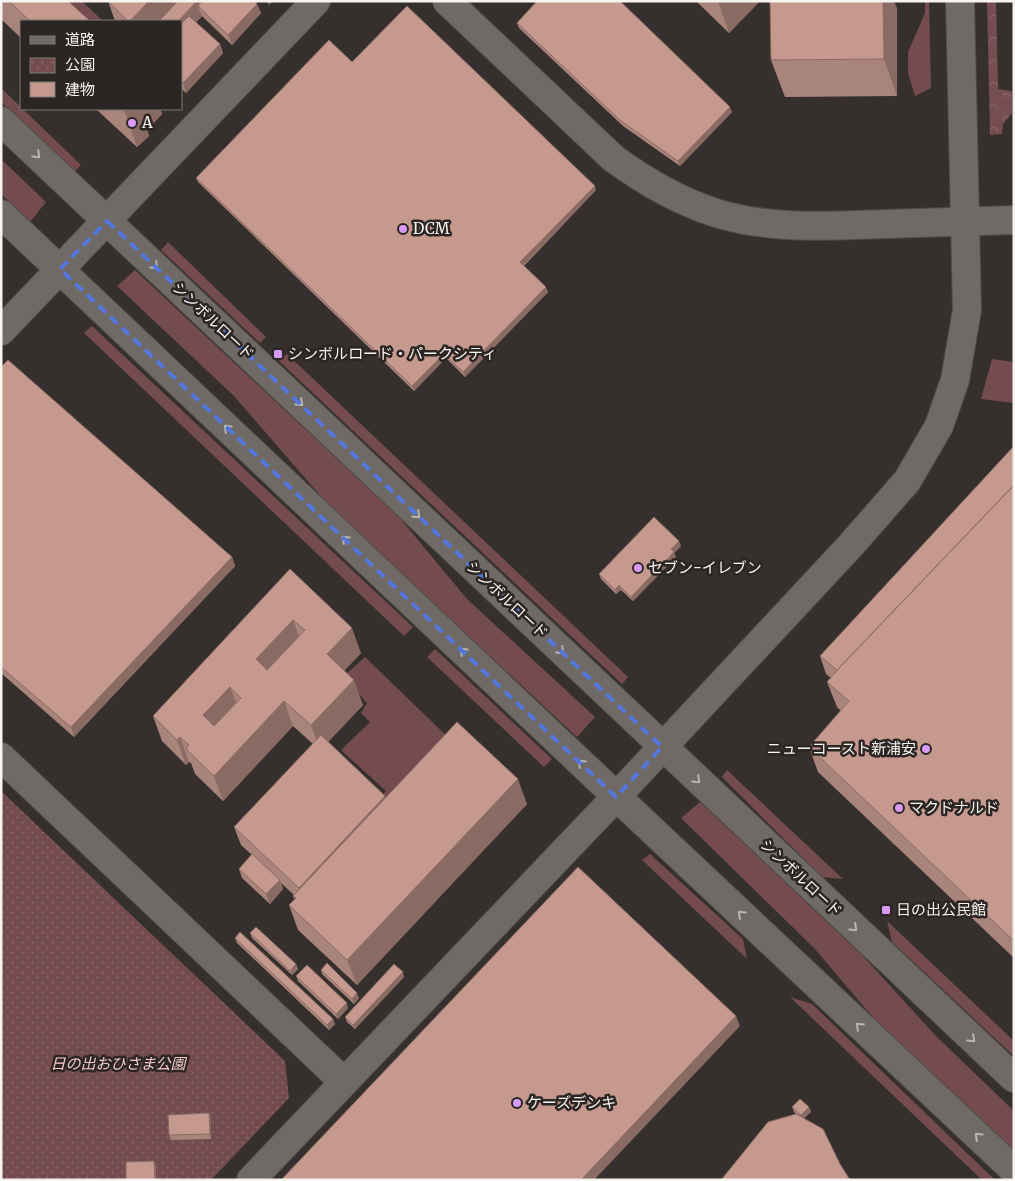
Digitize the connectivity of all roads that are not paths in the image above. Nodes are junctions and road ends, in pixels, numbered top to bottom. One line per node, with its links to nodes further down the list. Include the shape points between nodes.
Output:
1 (316, 1): 8 (street)
2 (447, 1): 7 (street, via 613,158 635,175 686,202 748,220 814,227)
3 (960, 1): 7 (street)
4 (1, 121): 8 (street, シンボルロード, one-way to 8)
5 (1, 214): 9 (street)
6 (1014, 220): 7 (street)
7 (965, 221): 11 (street, via 967,310 955,380 939,426 907,481 885,508)
8 (107, 222): 9 (street); 11 (street, シンボルロード, one-way to 11)
9 (60, 269): 10 (street); 13 (street, one-way to 9)
10 (1, 331)
11 (662, 747): 13 (street); 14 (street, シンボルロード, one-way to 14)
12 (1, 756): 15 (street)
13 (616, 797): 15 (street); 16 (street, one-way to 13)
14 (1014, 1078)
15 (344, 1082): 17 (street)
16 (1014, 1170)
17 (251, 1180)

